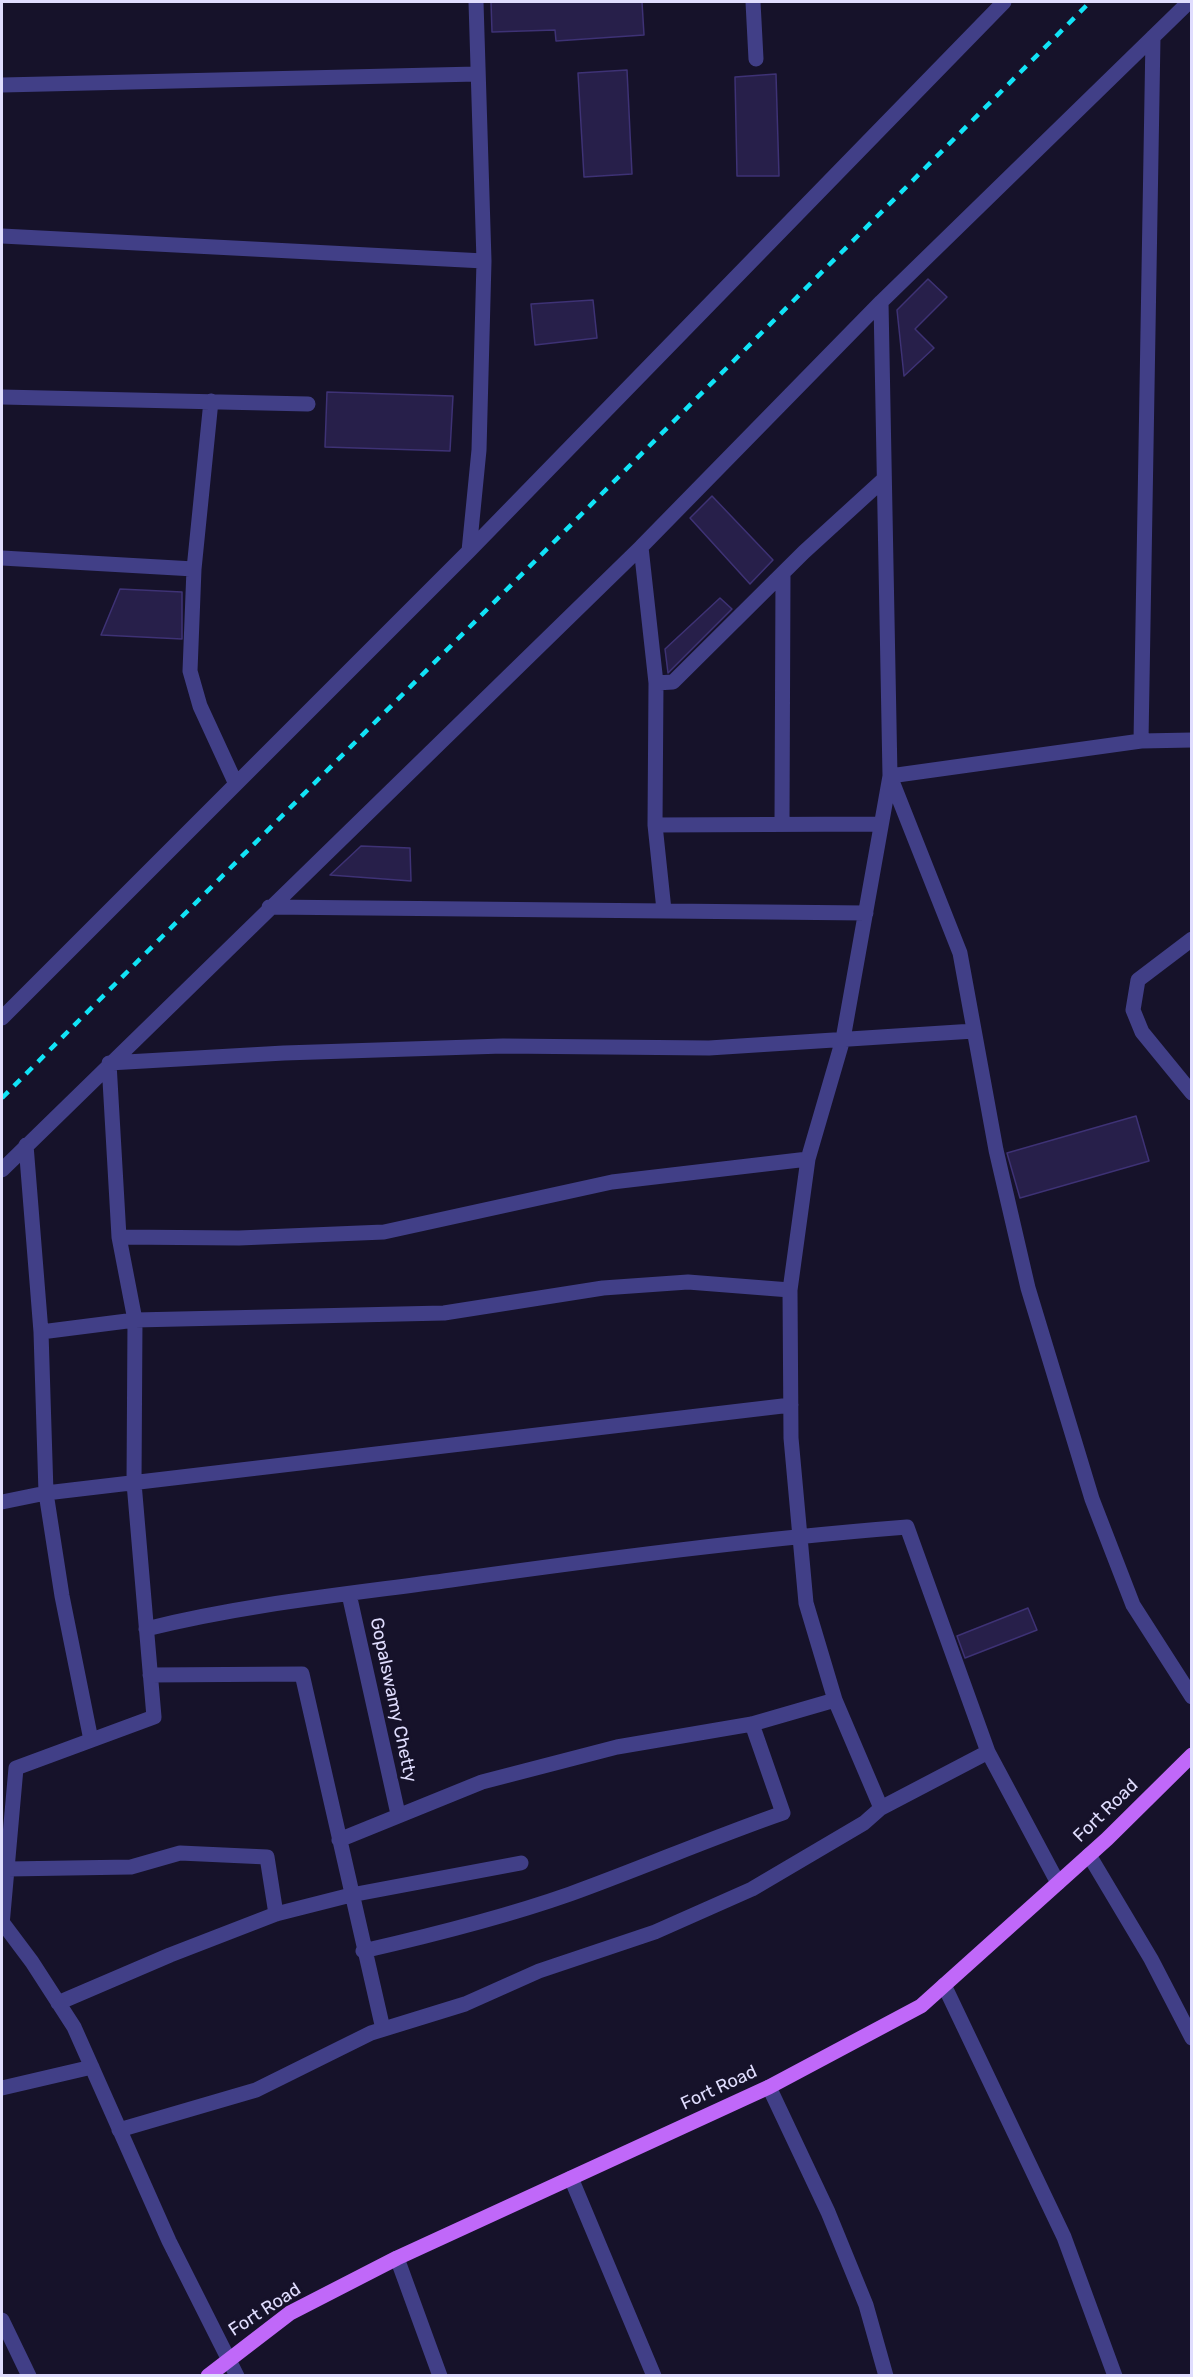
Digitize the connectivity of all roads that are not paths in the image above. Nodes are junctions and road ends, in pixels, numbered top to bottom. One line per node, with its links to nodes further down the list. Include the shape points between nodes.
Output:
1 (476, 2): 7 (street)
2 (753, 2): 6 (street)
3 (1004, 2): 17 (street)
4 (1189, 2): 5 (street)
5 (1153, 37): 11 (street); 23 (street)
6 (756, 59)
7 (477, 74): 8 (street); 10 (street)
8 (2, 85)
9 (2, 236): 10 (street)
10 (484, 261): 17 (street, via 479,450)
11 (881, 303): 15 (street); 16 (street)
12 (2, 397): 13 (street)
13 (211, 400): 14 (street); 19 (street)
14 (308, 404)
15 (884, 480): 20 (street); 24 (street)
16 (641, 546): 21 (street); 29 (street)
17 (469, 552): 25 (street)
18 (2, 558): 19 (street)
19 (194, 569): 25 (street, via 190,671 200,706)
20 (783, 573): 21 (street, via 673,682); 26 (street)
21 (656, 683): 28 (street)
22 (1191, 740): 23 (street)
23 (1141, 741): 24 (street)
24 (890, 776): 27 (street); 34 (street, via 960,953)
25 (235, 782): 33 (street)
26 (782, 822): 27 (street); 28 (street)
27 (881, 824): 31 (street)
28 (655, 825): 30 (street)
29 (269, 907): 30 (street); 36 (street)
30 (664, 910): 31 (street)
31 (866, 913): 35 (street)
32 (1191, 939): 37 (street, via 1138,980 1134,1010 1142,1032)
33 (2, 1018)
34 (974, 1031): 35 (street); 53 (street, via 1028,1288 1092,1499 1133,1605)
35 (843, 1039): 36 (street, via 709,1048 503,1046); 39 (street)
36 (109, 1063): 38 (street); 41 (street)
37 (1191, 1093)
38 (26, 1145): 40 (street); 44 (street)
39 (807, 1159): 41 (street, via 612,1182 384,1232 239,1238); 42 (street)
40 (2, 1170)
41 (119, 1237): 43 (street)
42 (790, 1290): 43 (street, via 688,1282 603,1288 444,1313); 45 (street)
43 (135, 1320): 44 (street); 46 (street)
44 (41, 1332): 47 (street)
45 (791, 1405): 46 (street); 49 (street)
46 (134, 1483): 47 (street); 51 (street)
47 (46, 1493): 48 (street); 56 (street)
48 (2, 1502)
49 (799, 1535): 50 (street); 54 (street, via 806,1604); 57 (street, via 907,1527)
50 (349, 1594): 51 (street, via 215,1612); 60 (street, Gopalswamy Chetty)
51 (146, 1629): 52 (street)
52 (150, 1675): 56 (street, via 154,1717); 61 (street, via 302,1674)
53 (1191, 1696)
54 (835, 1700): 55 (street); 59 (street)
55 (752, 1724): 60 (street, via 617,1747 482,1782); 69 (street, via 783,1813 559,1898 469,1927)
56 (91, 1740): 64 (street, via 16,1768)
57 (988, 1752): 59 (street); 65 (street)
58 (1191, 1755): 62 (main road, Fort Road)
59 (881, 1808): 72 (street, via 864,1823 752,1889 666,1927 539,1971 465,2004)
60 (398, 1814): 61 (street)
61 (339, 1839): 66 (street)
62 (1089, 1855): 65 (main road, Fort Road); 73 (street, via 1151,1959)
63 (520, 1863): 66 (street)
64 (8, 1869): 67 (street, via 131,1867 180,1853 267,1857); 68 (street)
65 (1058, 1883): 70 (main road, Fort Road)
66 (351, 1895): 67 (street); 69 (street)
67 (276, 1914): 71 (street)
68 (2, 1924): 71 (street)
69 (363, 1951): 72 (street)
70 (944, 1985): 75 (main road, Fort Road, via 921,2006); 88 (street, via 1064,2237)
71 (58, 2003): 74 (street)
72 (383, 2029): 77 (street, via 256,2090)
73 (1191, 2038)
74 (92, 2067): 76 (street); 77 (street)
75 (769, 2087): 78 (main road, Fort Road); 87 (street, via 862,2294)
76 (2, 2088)
77 (120, 2130): 81 (street, via 169,2241)
78 (571, 2178): 79 (main road, Fort Road); 86 (street)
79 (397, 2258): 81 (main road, Fort Road, via 290,2313); 85 (street)
80 (2, 2320): 82 (street)
81 (230, 2357): 83 (main road, Fort Road); 84 (street)
82 (29, 2376)
83 (208, 2376)
84 (237, 2376)
85 (440, 2376)
86 (654, 2376)
87 (886, 2376)
88 (1115, 2376)

